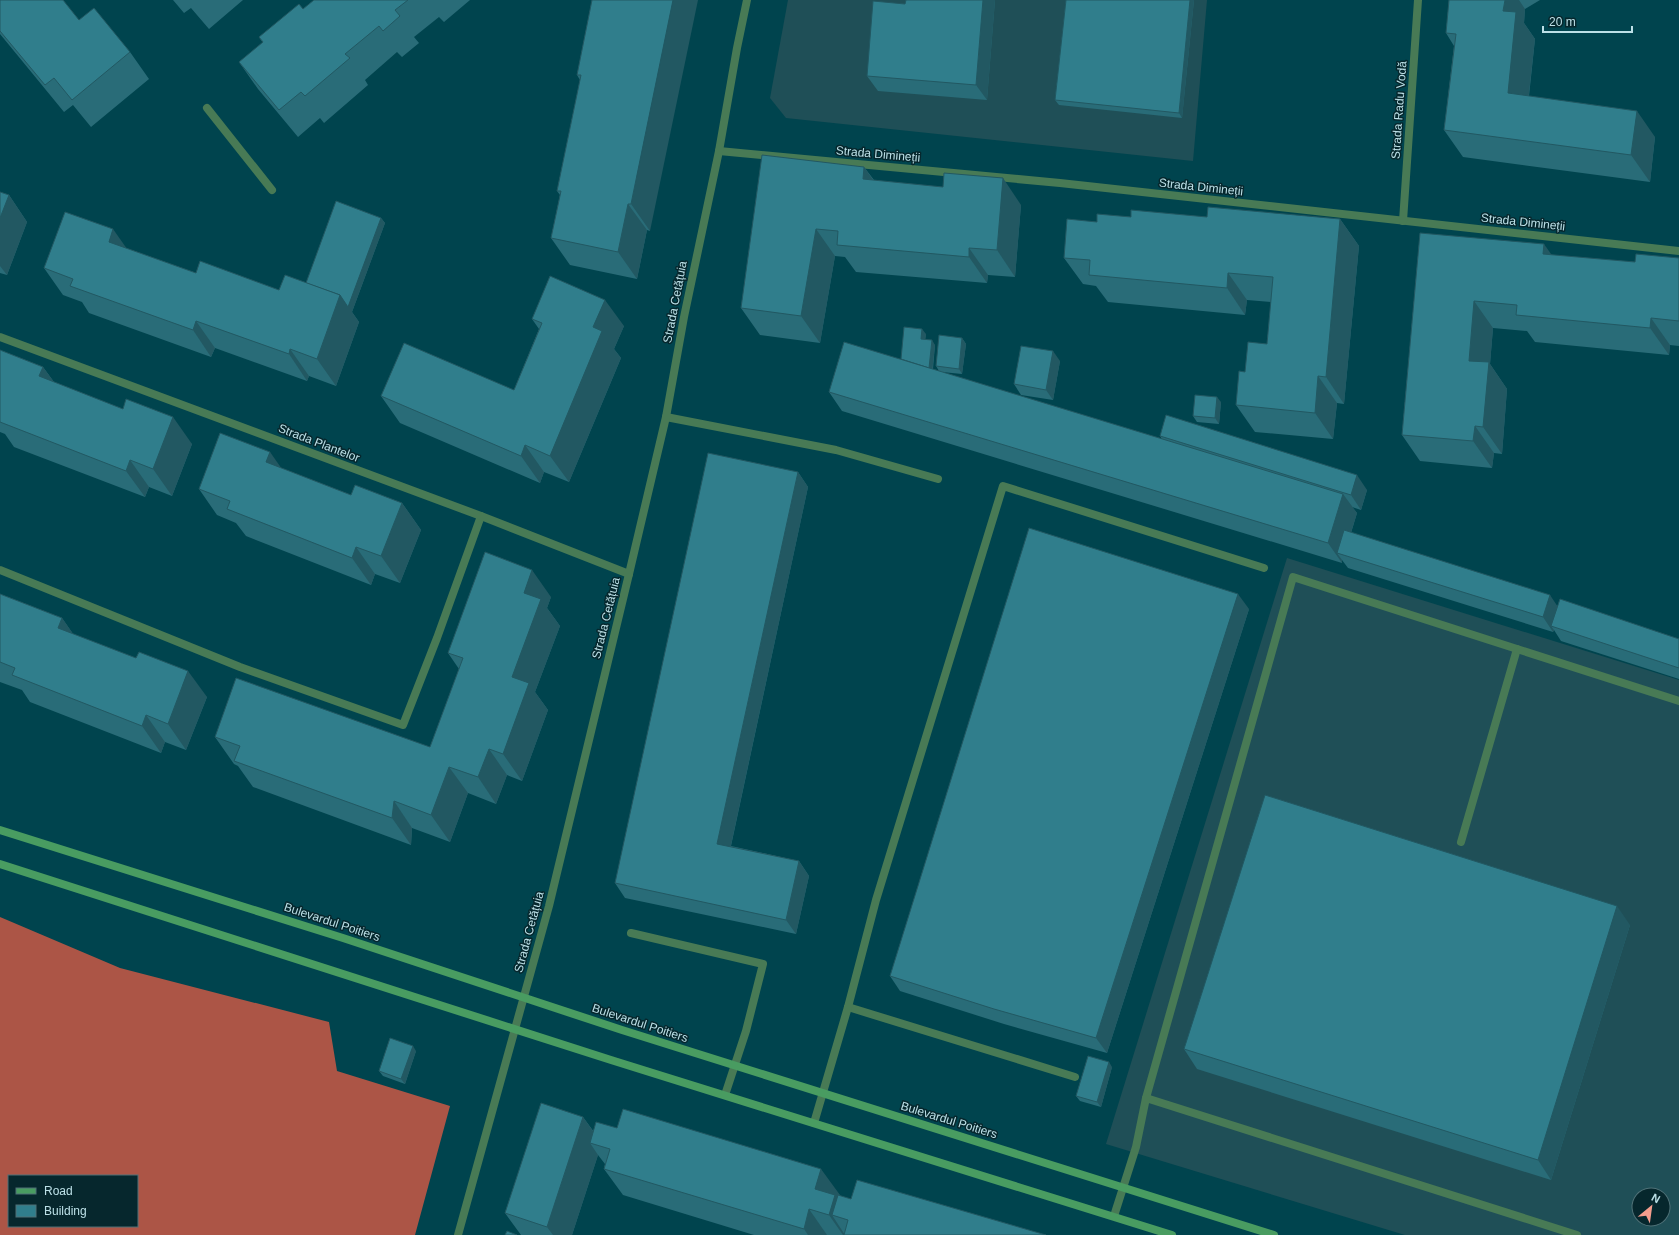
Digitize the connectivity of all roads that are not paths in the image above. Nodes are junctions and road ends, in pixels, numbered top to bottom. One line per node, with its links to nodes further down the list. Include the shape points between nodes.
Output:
1 (747, 0): 4 (street, Strada Cetățuia)
2 (1418, 0): 6 (street, Strada Radu Vodă)
3 (207, 108): 5 (street)
4 (719, 151): 6 (street, Strada Dimineții, via 1068,184); 9 (street, Strada Cetățuia)
5 (272, 190)
6 (1404, 222): 7 (street, Strada Dimineții)
7 (1679, 251)
8 (0, 337): 11 (street, Strada Plantelor)
9 (666, 417): 10 (street, via 836,450); 14 (street, Strada Cetățuia)
10 (938, 479)
11 (481, 516): 13 (street, via 403,726 240,667); 14 (street, Strada Plantelor)
12 (1264, 568): 22 (street, via 1003,486 876,900)
13 (0, 570)
14 (629, 574): 21 (street, Strada Cetățuia, via 549,906)
15 (1517, 649): 16 (street); 18 (street); 28 (street, via 1293,577)
16 (1679, 701)
17 (0, 830): 21 (main road, Bulevardul Poitiers)
18 (1461, 842)
19 (0, 864): 23 (main road)
20 (631, 934): 24 (street, via 763,964)
21 (524, 998): 23 (street, Strada Cetățuia); 24 (main road, Bulevardul Poitiers)
22 (848, 1007): 25 (street); 26 (street)
23 (515, 1029): 27 (main road); 32 (street, Strada Cetățuia)
24 (735, 1065): 26 (main road, Bulevardul Poitiers); 27 (street)
25 (1075, 1077)
26 (823, 1093): 29 (street); 30 (main road, Bulevardul Poitiers)
27 (725, 1095): 29 (main road)
28 (1146, 1098): 30 (street, via 1136,1147); 35 (street)
29 (814, 1123): 31 (main road)
30 (1123, 1187): 31 (street); 34 (main road, Bulevardul Poitiers)
31 (1114, 1216): 33 (main road)
32 (458, 1235)
33 (1172, 1235)
34 (1274, 1235)
35 (1577, 1235)

